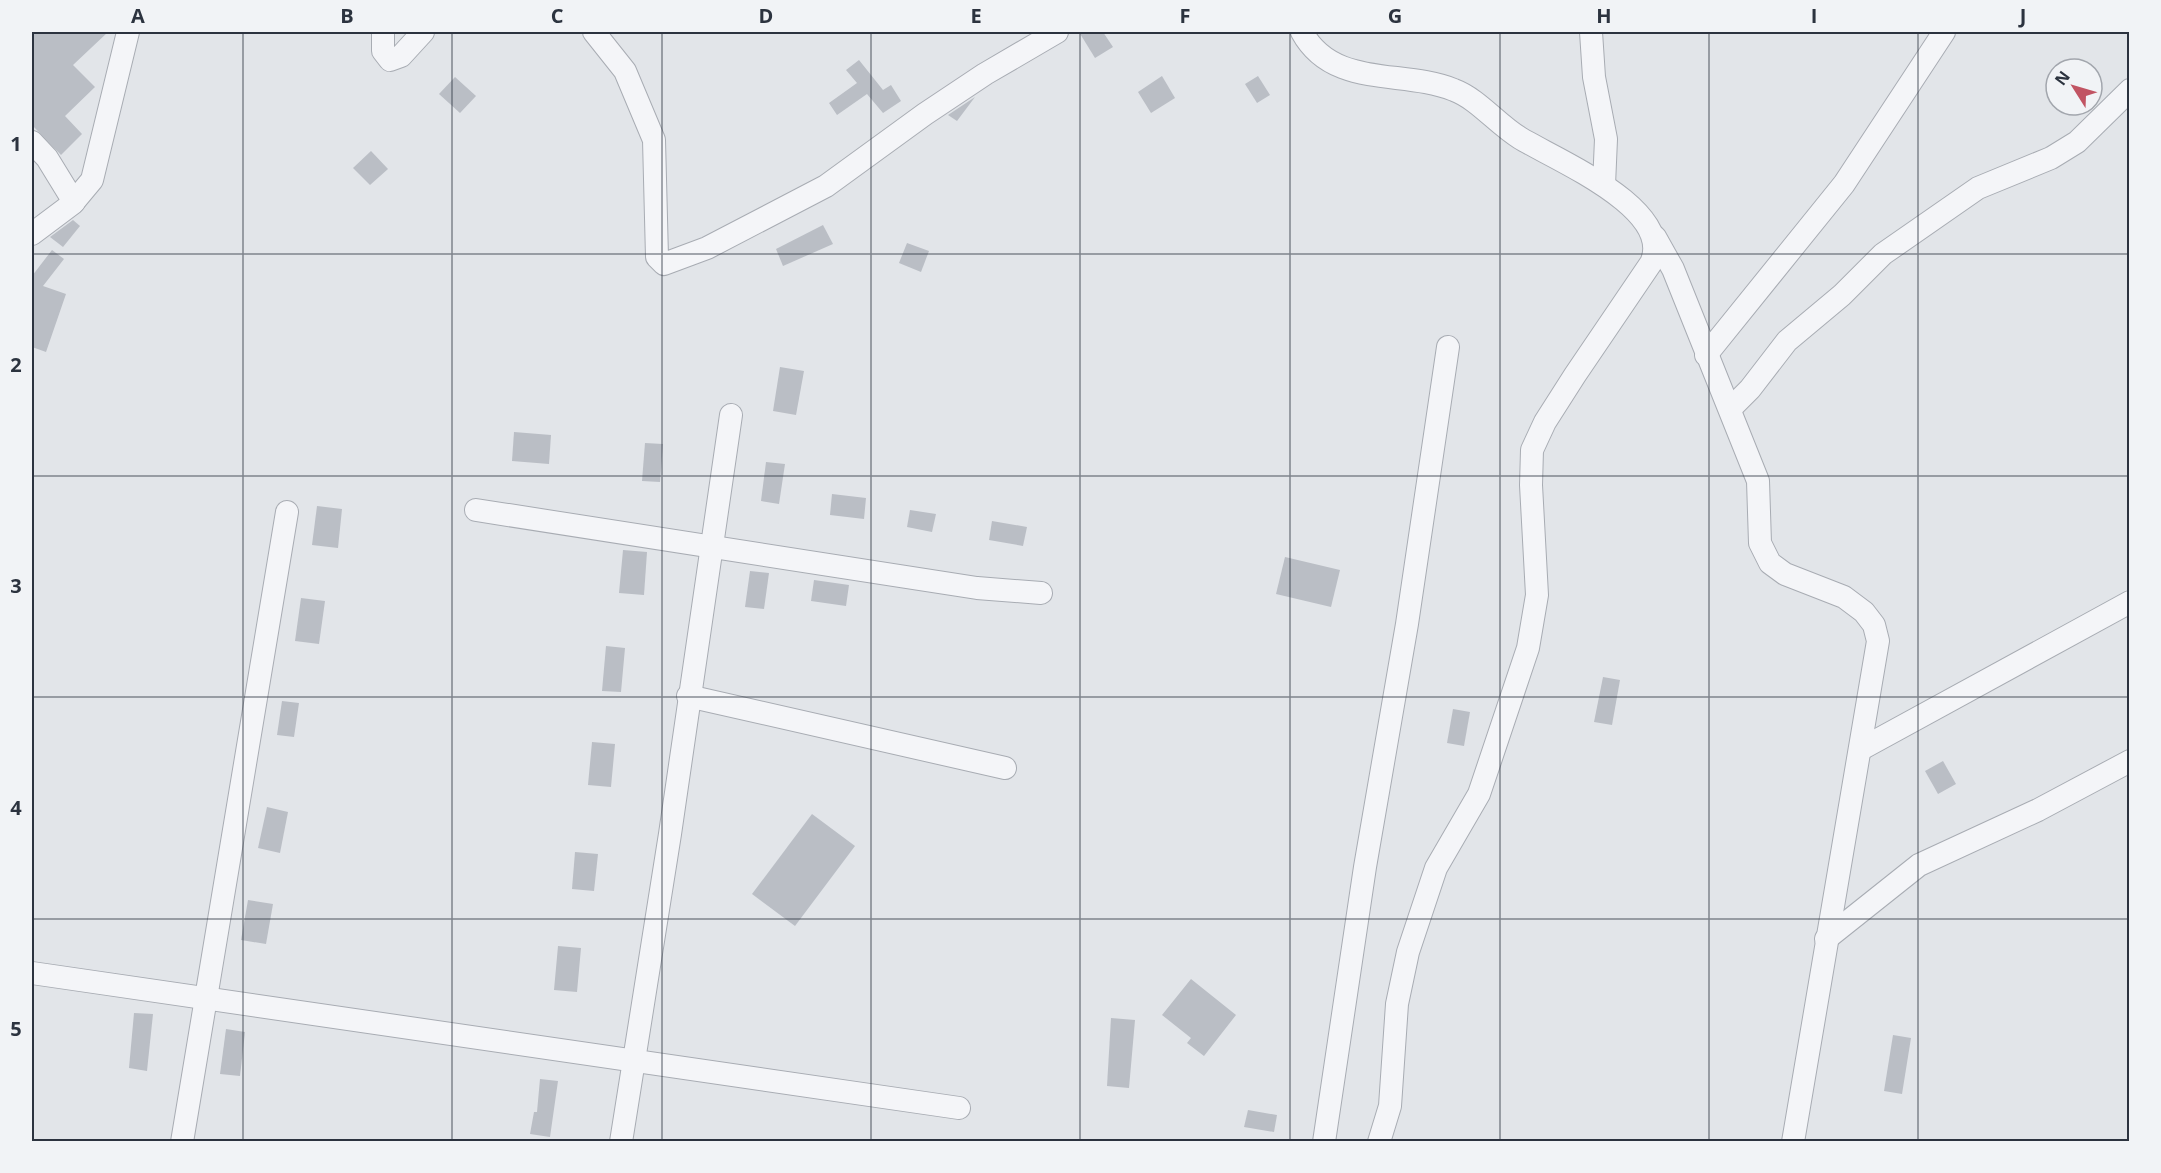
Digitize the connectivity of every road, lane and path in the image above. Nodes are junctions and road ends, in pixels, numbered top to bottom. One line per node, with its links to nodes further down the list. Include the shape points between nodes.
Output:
1 (128, 32): 12 (street, via 92,180)
2 (383, 32): 3 (street, via 383,51 390,60 401,56)
3 (423, 32)
4 (594, 32): 5 (street, via 626,71 654,140 657,257 664,264 707,248 826,186 950,97)
5 (1057, 32)
6 (1302, 32): 11 (street, via 1316,50 1354,72 1455,90 1519,137)
7 (1591, 32): 11 (street, via 1594,77 1606,139)
8 (1944, 32): 16 (street, via 1844,184)
9 (2130, 90): 17 (street, via 2077,142 2051,158 1978,188 1883,254 1842,295 1787,340)
10 (32, 142): 12 (street, via 47,158)
11 (1604, 185): 13 (street)
12 (74, 202): 14 (street)
13 (1648, 226): 16 (street, via 1673,268); 36 (street, via 1655,251 1652,263 1575,375 1532,450 1537,595 1528,648 1479,794 1436,867 1408,952 1397,1004 1390,1106)
14 (32, 234)
15 (1448, 347): 35 (street)
16 (1706, 355): 17 (street)
17 (1730, 409): 25 (street, via 1758,482 1760,543 1770,563 1785,574 1844,597 1874,625 1878,641)
18 (731, 415): 21 (street)
19 (476, 510): 21 (street)
20 (286, 512): 30 (street)
21 (710, 545): 22 (street, via 976,588); 24 (street)
22 (1041, 593)
23 (2130, 602): 25 (street)
24 (688, 696): 27 (street); 31 (street, via 670,834)
25 (1861, 749): 28 (street)
26 (2130, 761): 28 (street, via 2038,810 1919,865)
27 (1005, 768)
28 (1826, 939): 37 (street)
29 (32, 973): 30 (street)
30 (207, 999): 31 (street); 33 (street)
31 (632, 1061): 32 (street); 34 (street)
32 (959, 1108)
33 (182, 1142)
34 (621, 1142)
35 (1324, 1142)
36 (1379, 1142)
37 (1793, 1142)

